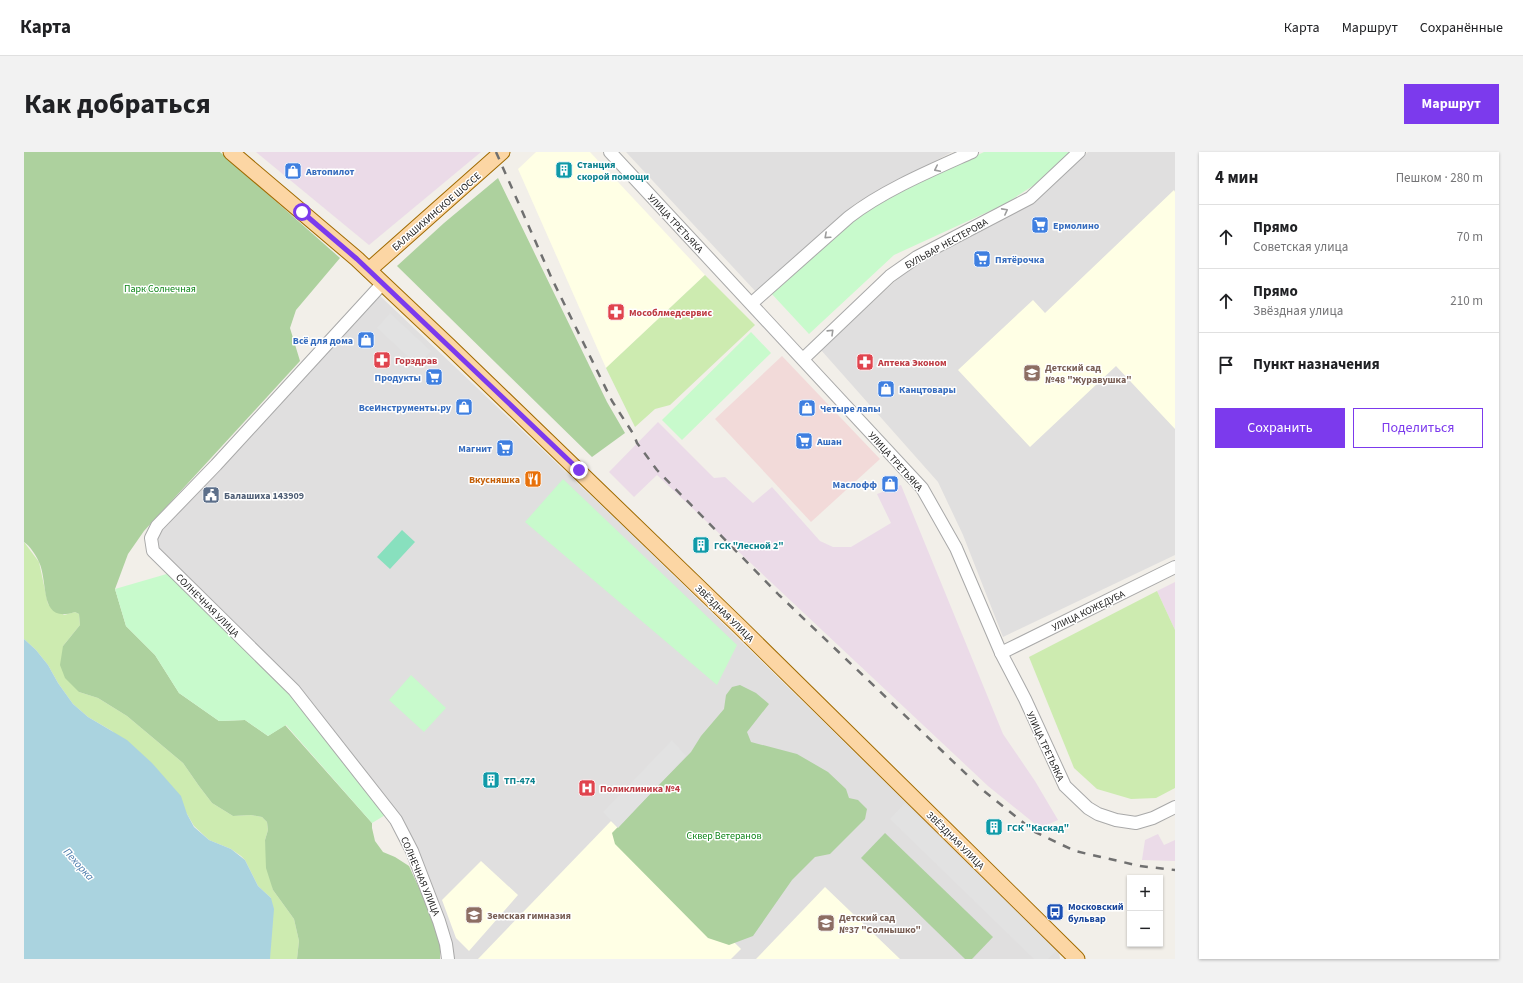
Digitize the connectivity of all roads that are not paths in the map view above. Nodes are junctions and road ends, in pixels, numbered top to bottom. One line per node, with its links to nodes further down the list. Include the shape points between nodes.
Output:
1 (231, 152): 6 (main road, ЗВЁЗДНАЯ УЛИЦА)
2 (502, 152): 6 (main road, БАЛАШИХИНСКОЕ ШОССЕ)
3 (610, 152): 8 (street, УЛИЦА ТРЕТЬЯКА)
4 (972, 152): 8 (street, one-way to 8, via 863,206)
5 (1079, 152): 9 (street, БУЛЬВАР НЕСТЕРОВА, one-way to 5, via 903,266 1030,198)
6 (369, 270): 7 (main road, ЗВЁЗДНАЯ УЛИЦА)
7 (383, 283): 13 (street, СОЛНЕЧНАЯ УЛИЦА, via 157,526 151,538 153,551 294,690 396,820 412,851 439,921); 14 (main road, ЗВЁЗДНАЯ УЛИЦА, via 604,495)
8 (752, 304): 9 (street, УЛИЦА ТРЕТЬЯКА)
9 (802, 359): 11 (street, УЛИЦА ТРЕТЬЯКА, via 922,488 956,548)
10 (1175, 567): 11 (street, УЛИЦА КОЖЕДУБА)
11 (1001, 653): 12 (street, УЛИЦА ТРЕТЬЯКА, via 1064,786 1075,797 1098,814 1136,823)
12 (1175, 807)
13 (448, 959)
14 (1076, 959)

